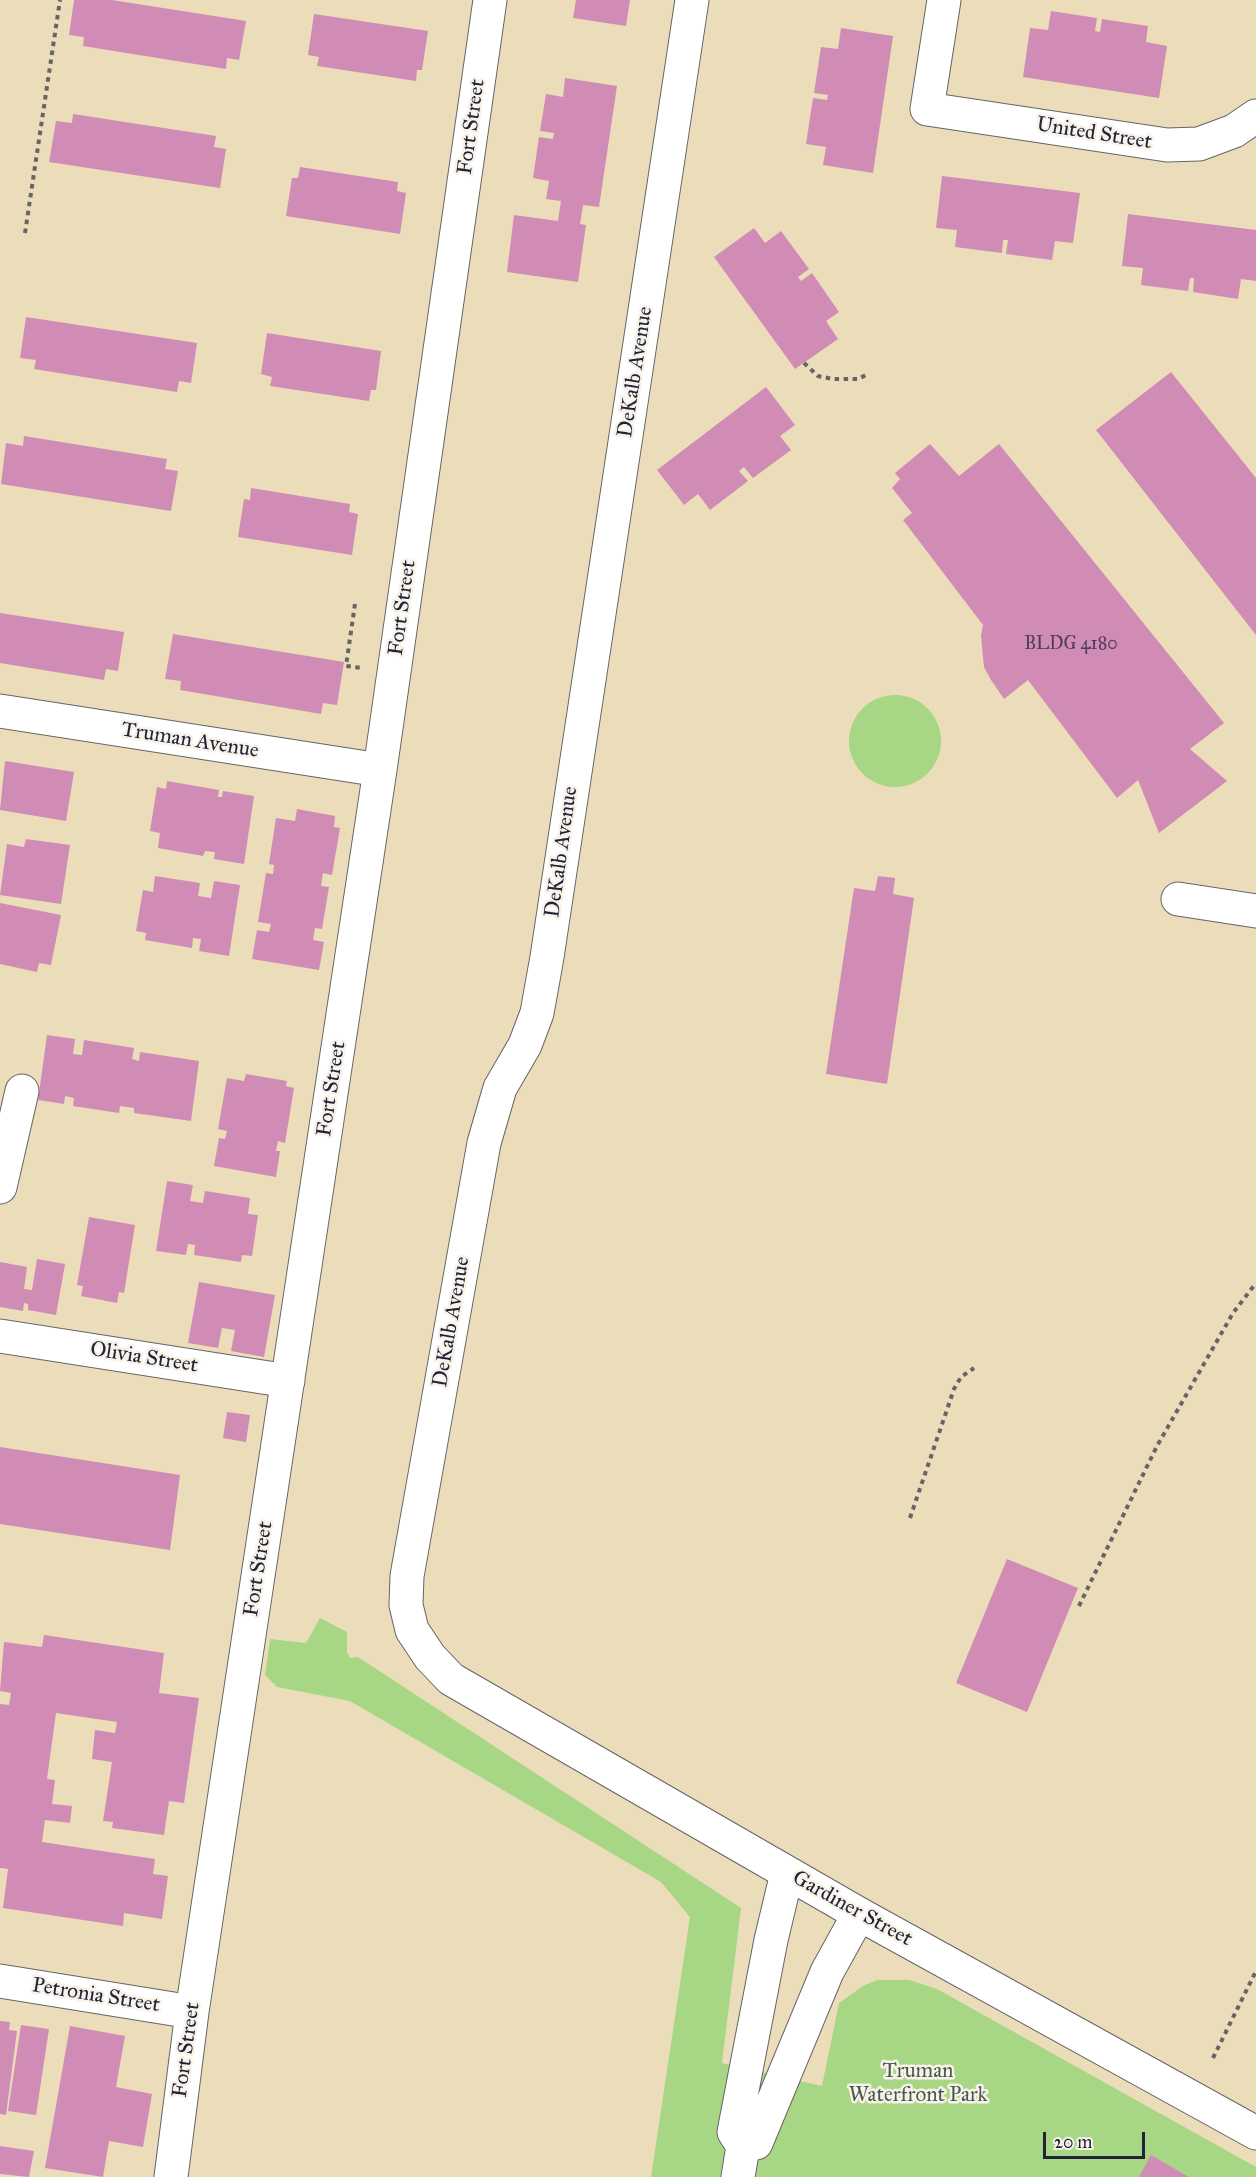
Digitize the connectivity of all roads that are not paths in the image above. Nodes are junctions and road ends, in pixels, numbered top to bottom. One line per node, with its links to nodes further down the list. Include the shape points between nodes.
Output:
1 (490, 0): 6 (street, Fort Street)
2 (692, 0): 13 (street, DeKalb Avenue, via 537,1013 525,1045 500,1088 484,1143 407,1576 406,1605 411,1630)
3 (944, 0): 4 (street, United Street, via 927,109 1167,145 1198,144 1234,131)
4 (1256, 116)
5 (0, 711): 6 (street, Truman Avenue)
6 (380, 770): 12 (street, Fort Street)
7 (1178, 899): 8 (street)
8 (1256, 911)
9 (22, 1090): 10 (street)
10 (0, 1187)
11 (0, 1336): 12 (street, Olivia Street)
12 (288, 1381): 17 (street, Fort Street)
13 (451, 1679): 14 (street, Gardiner Street)
14 (787, 1873): 15 (street, Gardiner Street); 19 (street, via 734,2132)
15 (859, 1914): 18 (street, Gardiner Street); 19 (street, via 827,1972 756,2143)
16 (0, 1981): 17 (street, Petronia Street)
17 (192, 2012): 20 (street, Fort Street)
18 (1256, 2133)
19 (740, 2162)
20 (171, 2177)

